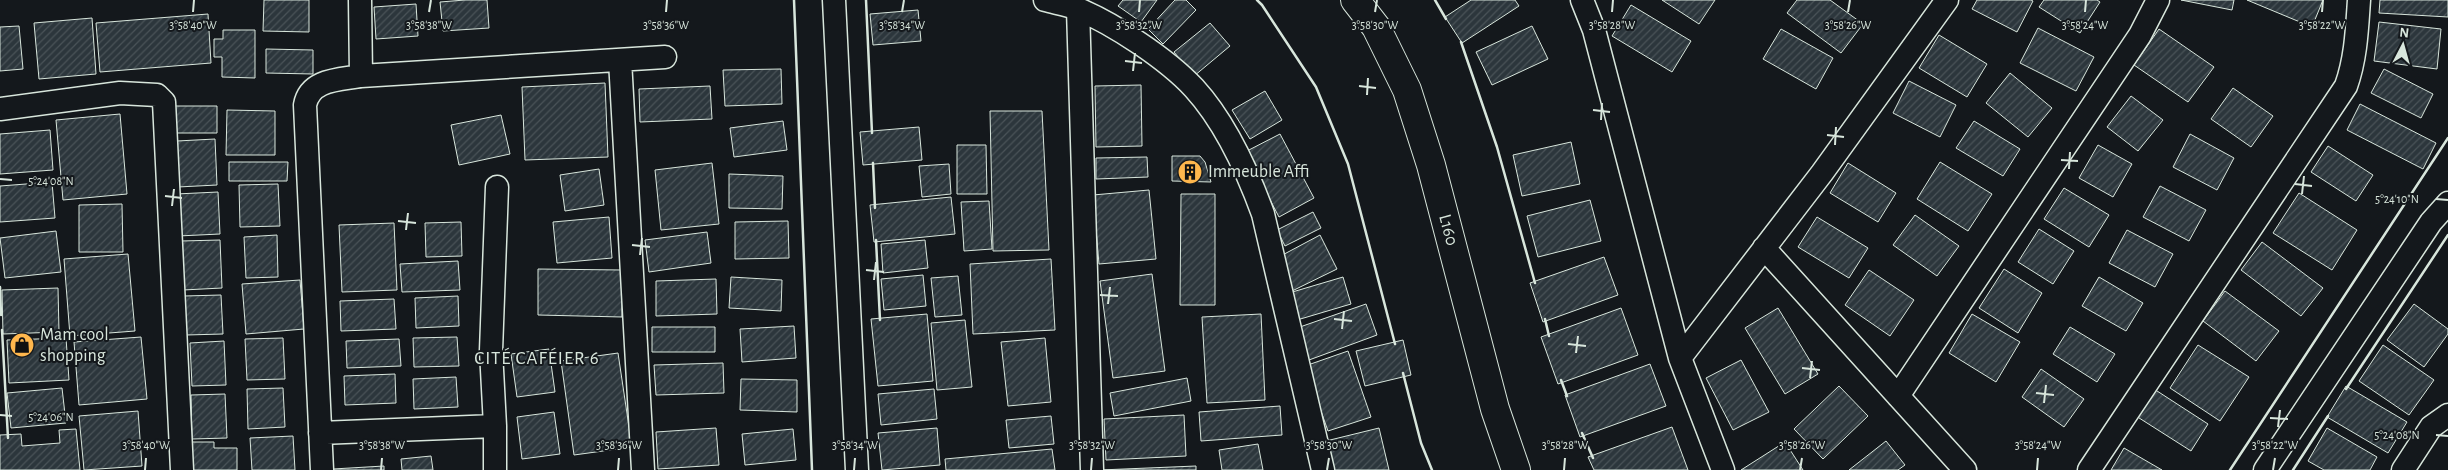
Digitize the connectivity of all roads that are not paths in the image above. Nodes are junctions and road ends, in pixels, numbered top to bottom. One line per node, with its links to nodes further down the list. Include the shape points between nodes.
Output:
1 (360, 0): 12 (street)
2 (834, 0): 26 (street)
3 (1045, 0): 9 (street)
4 (1355, 0): 29 (street, L160, via 1376,27 1407,90 1431,165 1495,409)
5 (1948, 0): 16 (street)
6 (2158, 0): 18 (street, via 2140,35)
7 (2359, 0): 32 (street, via 2356,49 2346,86)
8 (1590, 5): 17 (street)
9 (1078, 9): 27 (street); 28 (street, via 1152,52 1194,88 1222,127 1251,180 1263,214)
10 (665, 57): 11 (street)
11 (620, 60): 12 (street); 25 (street)
12 (361, 76): 21 (street, via 312,89 305,105)
13 (0, 109): 22 (street, via 120,93 157,95 164,102)
14 (497, 187): 20 (street, via 491,351)
15 (2448, 203): 33 (street, via 2431,222)
16 (1764, 248): 17 (street); 18 (street)
17 (1680, 358): 30 (street)
18 (1898, 396): 31 (street)
19 (2448, 415): 34 (street, via 2431,427)
20 (495, 426): 21 (street); 24 (street)
21 (320, 433): 23 (street)
22 (182, 470)
23 (322, 470)
24 (495, 470)
25 (643, 470)
26 (857, 470)
27 (1092, 470)
28 (1323, 470)
29 (1516, 470)
30 (1723, 470)
31 (1965, 470)
32 (2088, 470)
33 (2265, 470)
34 (2403, 470)

